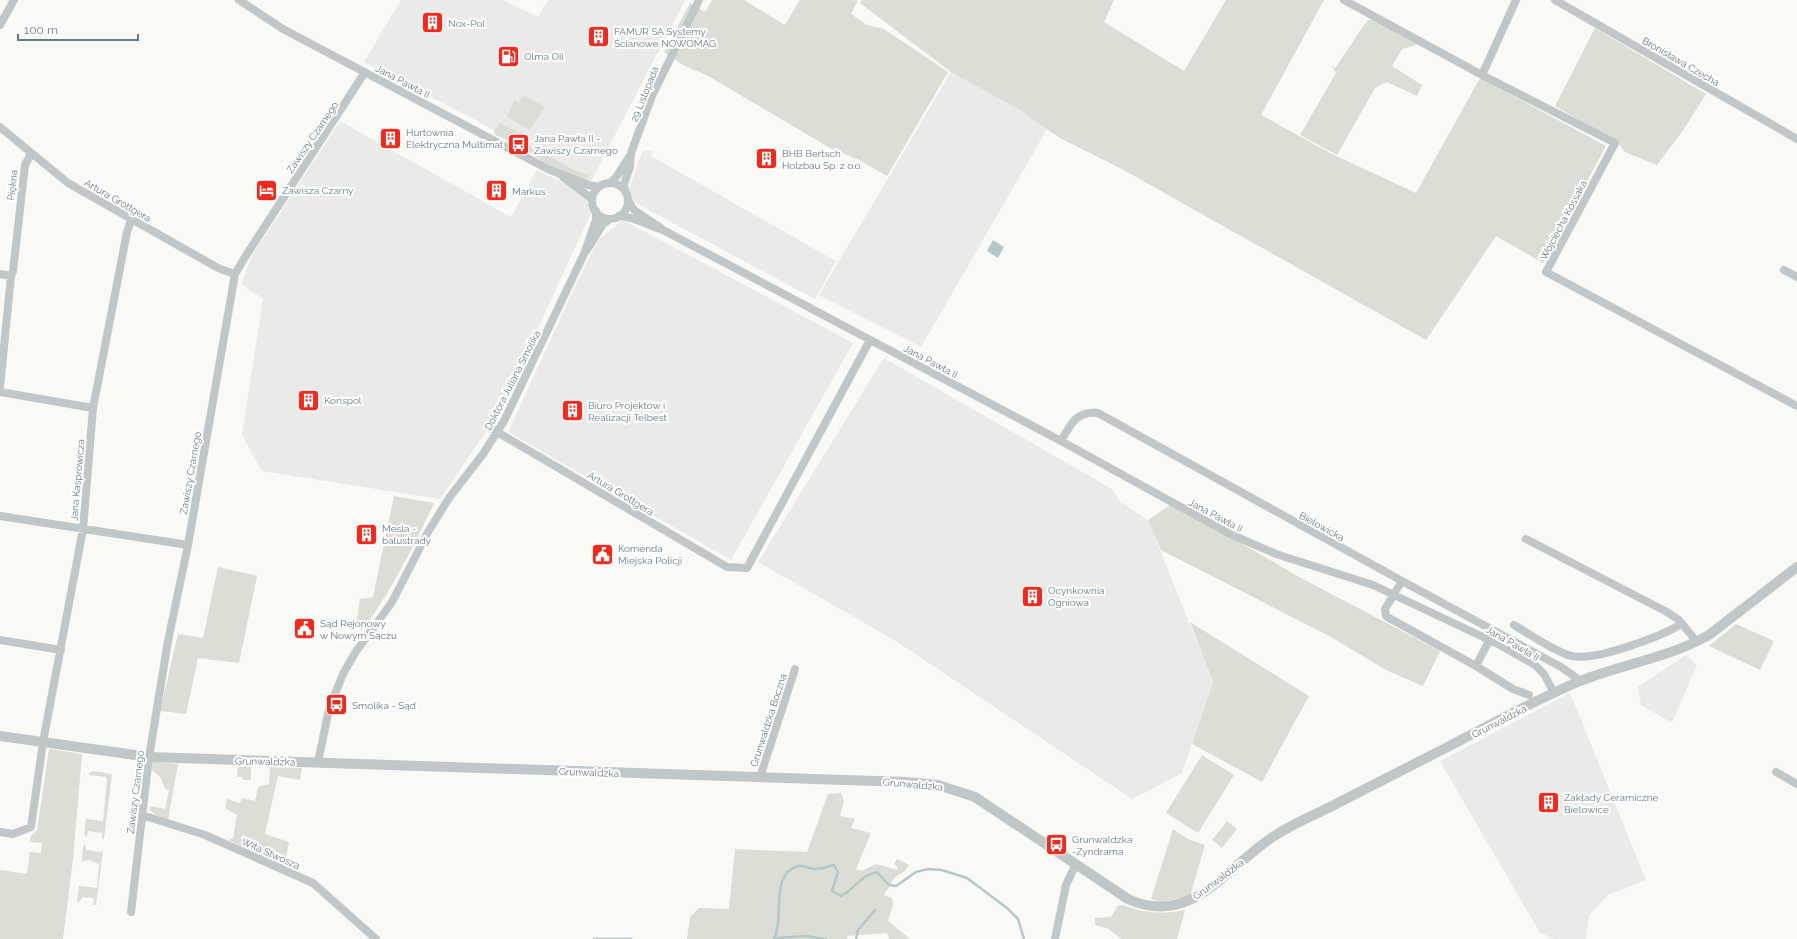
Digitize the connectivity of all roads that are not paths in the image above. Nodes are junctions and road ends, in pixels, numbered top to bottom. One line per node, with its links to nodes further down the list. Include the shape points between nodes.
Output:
1 (14, 0): 7 (street)
2 (239, 0): 8 (street, Jana Pawła II, via 283,29)
3 (699, 0): 12 (street, 29 Listopada, via 656,85)
4 (1344, 0): 9 (street)
5 (1516, 0): 9 (street)
6 (1555, 0): 11 (street, Bronisława Czecha)
7 (0, 25)
8 (365, 72): 14 (street, Jana Pawła II); 28 (street, Zawiszy Czarnego)
9 (1482, 75): 34 (street, Wojciecha Kossaka, via 1615,143 1546,272)
10 (0, 127): 13 (street, Artura Grottgera)
11 (1797, 139)
12 (631, 153): 15 (street, 29 Listopada); 17 (street, 29 Listopada)
13 (31, 154): 23 (street, Artura Grottgera, via 68,182); 29 (street, Piękna, via 24,164)
14 (560, 175): 16 (street, Jana Pawła II); 18 (street, Jana Pawła II)
15 (610, 183): 16 (street); 17 (street, via 620,186)
16 (599, 187): 18 (street)
17 (624, 191): 19 (street)
18 (592, 199): 20 (street)
19 (628, 201): 21 (street, via 625,210); 24 (street, Jana Pawła II, via 634,210)
20 (596, 211): 22 (street, via 600,216); 25 (street, Doktora Juliana Smolika, via 596,220)
21 (619, 216): 22 (street); 24 (street, Jana Pawła II, via 628,216)
22 (610, 219): 25 (street, Doktora Juliana Smolika, via 603,224)
23 (131, 220): 28 (street, Artura Grottgera, via 218,268); 35 (street, Jana Kasprowicza)
24 (663, 230): 31 (street, Jana Pawła II)
25 (584, 254): 37 (street, Doktora Juliana Smolika)
26 (1784, 270): 30 (street)
27 (0, 274): 29 (street)
28 (235, 274): 42 (street, Zawiszy Czarnego)
29 (11, 276): 32 (street, Piękna)
30 (1797, 277)
31 (870, 340): 37 (street, Artura Grottgera, via 747,568 727,567); 38 (street, Jana Pawła II)
32 (0, 387)
33 (0, 392): 35 (street)
34 (1797, 406)
35 (93, 408): 40 (street, Jana Kasprowicza)
36 (487, 426): 37 (street, Artura Grottgera)
37 (498, 433): 61 (street, Doktora Juliana Smolika, via 449,498 428,532 392,602 349,662 333,697)
38 (1061, 441): 44 (street, Bielowicka, via 1077,417 1085,413 1098,413); 45 (street, Jana Pawła II, via 1247,542)
39 (0, 516): 40 (street)
40 (83, 529): 42 (street); 52 (street, Jana Kasprowicza)
41 (1526, 539): 46 (street, via 1667,612)
42 (188, 545): 60 (street, Zawiszy Czarnego, via 168,641)
43 (1797, 567): 51 (street, Grunwaldzka)
44 (1402, 582): 45 (street); 48 (street, Bielowicka)
45 (1394, 594): 49 (street, Jana Pawła II); 53 (street, via 1385,609 1386,616)
46 (1682, 624): 47 (street, via 1666,634 1580,658 1568,656); 51 (street)
47 (1514, 625)
48 (1494, 631): 49 (street); 55 (street, Bielowicka, via 1561,667)
49 (1489, 639): 53 (street); 56 (street, Jana Pawła II, via 1535,665 1544,674)
50 (0, 640): 52 (street)
51 (1697, 642): 55 (street, Grunwaldzka, via 1674,653)
52 (61, 650): 59 (street, Jana Kasprowicza)
53 (1476, 666): 57 (street, via 1512,689)
54 (795, 669): 63 (street, Grunwaldzka Boczna)
55 (1580, 681): 56 (street, Grunwaldzka)
56 (1554, 693): 67 (street, Grunwaldzka, via 1278,833 1197,898 1180,905 1161,908 1140,905)
57 (1529, 695)
58 (0, 736): 59 (street, Grunwaldzka)
59 (43, 742): 60 (street, Grunwaldzka); 66 (street, Jana Kasprowicza, via 32,827 13,834)
60 (149, 757): 61 (street, Grunwaldzka); 65 (street, Zawiszy Czarnego)
61 (318, 762): 63 (street, Grunwaldzka)
62 (1776, 772): 64 (street)
63 (760, 777): 67 (street, Grunwaldzka, via 918,783 956,790 975,797)
64 (1797, 784)
65 (142, 815): 68 (street, Zawiszy Czarnego); 69 (street, Wita Stwosza, via 205,836 313,883)
66 (0, 832)
67 (1076, 864): 70 (street, via 1066,885)
68 (131, 912)
69 (376, 939)
70 (1055, 939)

